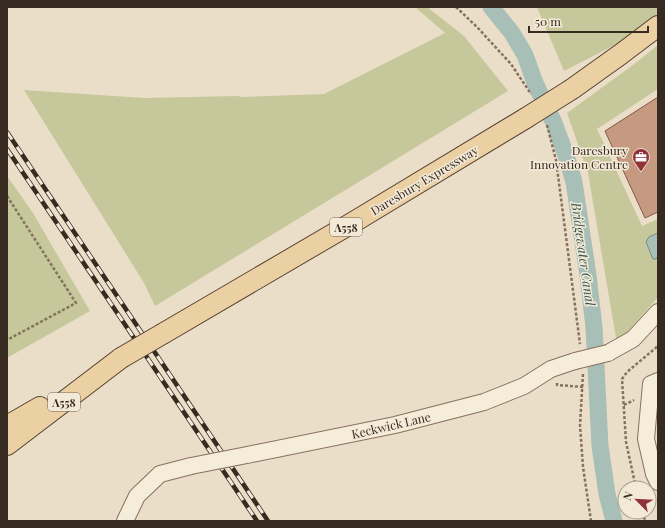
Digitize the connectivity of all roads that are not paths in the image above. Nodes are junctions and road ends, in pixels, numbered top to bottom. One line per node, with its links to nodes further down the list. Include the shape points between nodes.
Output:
1 (658, 26): 3 (main road, Daresbury Expressway / A558, bridge, via 526,118)
2 (658, 312): 8 (street, Keckwick Lane, bridge, via 633,339 608,353 579,367 551,370 524,386 484,402 395,425 160,474 137,496)
3 (121, 358): 5 (main road, Daresbury Expressway / A558); 6 (main road, Daresbury Expressway / A558)
4 (658, 381): 7 (street, via 652,384 646,439)
5 (7, 426)
6 (7, 445)
7 (658, 482)
8 (125, 521)

